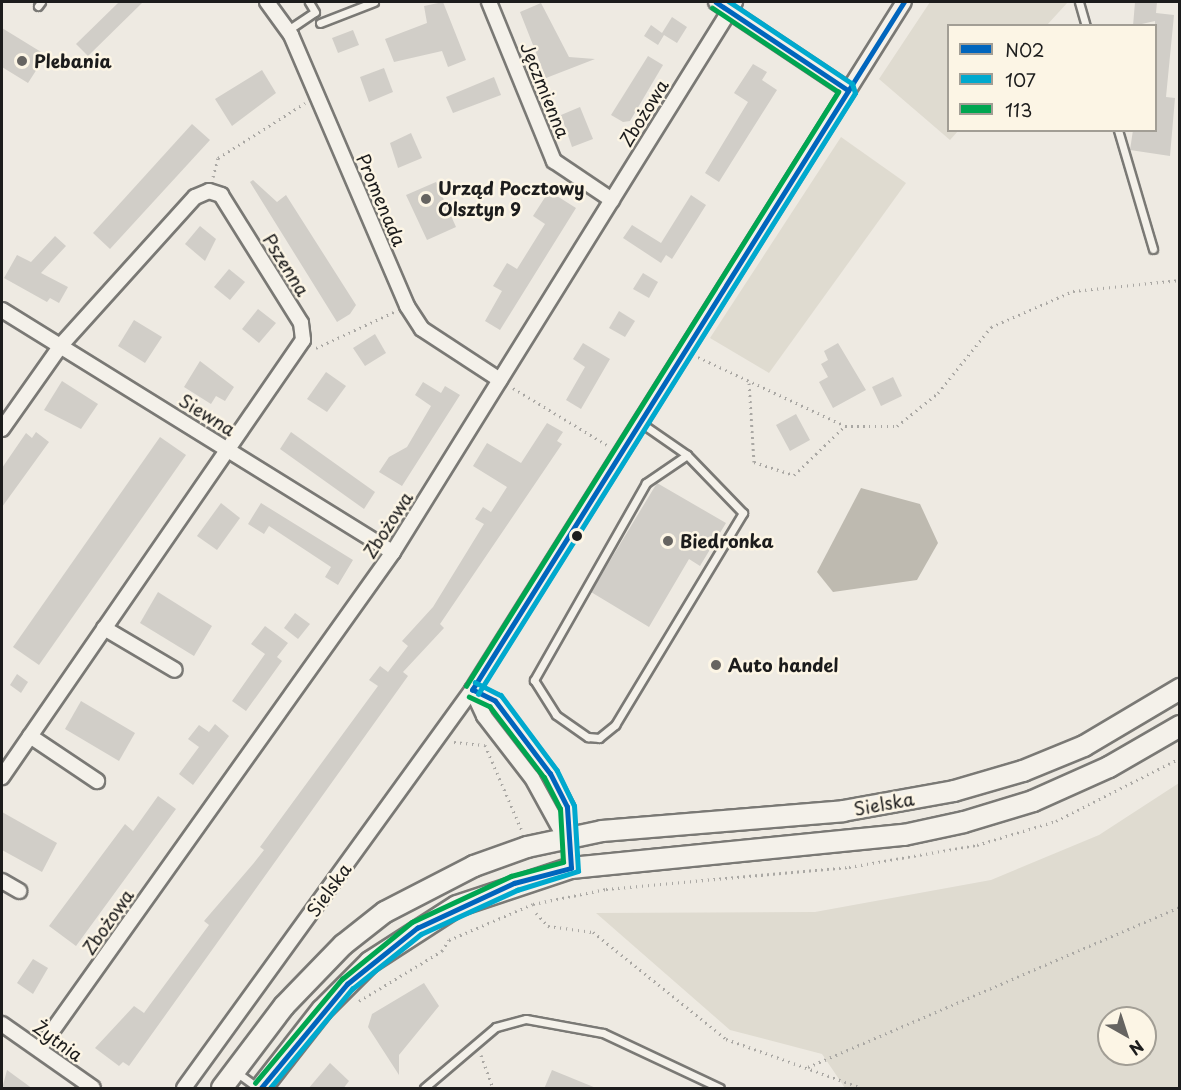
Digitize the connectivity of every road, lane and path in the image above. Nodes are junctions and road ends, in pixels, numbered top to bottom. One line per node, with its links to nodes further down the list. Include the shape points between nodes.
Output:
1 (267, 2): 11 (street, Promenada)
2 (309, 2): 11 (lane, via 315,12)
3 (374, 2): 9 (lane)
4 (489, 2): 16 (street, Jęczmienna, via 554,161)
5 (716, 2): 8 (street)
6 (904, 2): 12 (street, Sielska)
7 (1079, 2): 10 (lane)
8 (732, 6): 12 (street); 16 (street, Zbożowa)
9 (320, 23)
10 (1085, 24)
11 (288, 30): 13 (street, Promenada)
12 (848, 90): 22 (street, Sielska)
13 (317, 95): 15 (path, via 218,158); 19 (street, Promenada)
14 (1119, 132): 17 (lane)
15 (209, 191): 21 (street, via 195,197); 23 (street, Pszenna, via 221,195 301,323 303,340)
16 (612, 200): 24 (street, Zbożowa)
17 (1153, 249)
18 (1179, 280): 27 (path, via 1073,291 991,327 938,393 897,426)
19 (407, 306): 23 (path); 24 (street, Promenada, via 422,329)
20 (2, 310): 21 (street, Siewna)
21 (62, 344): 28 (street); 30 (street, Siewna)
22 (686, 351): 25 (path); 26 (street, Sielska)
23 (297, 356): 30 (street, Pszenna)
24 (500, 380): 29 (path); 32 (street, Zbożowa)
25 (749, 383): 27 (path); 27 (path, via 754,462 795,475)
26 (641, 423): 31 (lane); 36 (street, Sielska)
27 (845, 426)
28 (2, 429)
29 (607, 445)
30 (228, 450): 32 (street, Siewna); 33 (street, Pszenna)
31 (687, 455): 31 (lane, via 646,483 534,680 562,722 599,738 615,725 743,513)
32 (393, 552): 53 (street, Zbożowa)
33 (104, 628): 34 (street); 39 (street, Pszenna)
34 (175, 670)
35 (1179, 689): 43 (main road, Sielska, via 1084,746 954,791 843,811)
36 (472, 690): 38 (street, Sielska); 43 (street, via 484,716 532,778); 43 (street, via 501,708 550,774 567,807)
37 (1179, 726): 44 (main road, Sielska, via 1033,801 964,822 904,835)
38 (442, 733): 42 (path, via 454,742 485,745); 57 (street, Sielska)
39 (30, 736): 40 (street, Pszenna); 41 (street)
40 (2, 777)
41 (97, 781)
42 (521, 828)
43 (565, 838): 44 (street); 55 (main road, Sielska, via 474,866 385,912 310,977)
44 (571, 868): 59 (main road, Sielska, via 495,891 417,928 347,984)
45 (2, 881): 46 (street)
46 (19, 891)
47 (1179, 908): 54 (path)
48 (536, 914): 54 (path, via 548,926 593,932 726,1039)
49 (442, 951): 50 (path)
50 (353, 1004)
51 (2, 1023): 53 (street, Żytnia)
52 (470, 1047): 60 (lane); 61 (path, via 485,1058); 62 (lane, via 496,1027 526,1018 603,1033)
53 (40, 1048): 56 (street, Żytnia)
54 (808, 1066): 63 (path)
55 (235, 1070): 58 (main road, Sielska); 59 (lane)
56 (93, 1089)
57 (184, 1089)
58 (222, 1089)
59 (260, 1089)
60 (424, 1089)
61 (493, 1089)
62 (720, 1089)
63 (862, 1089)

